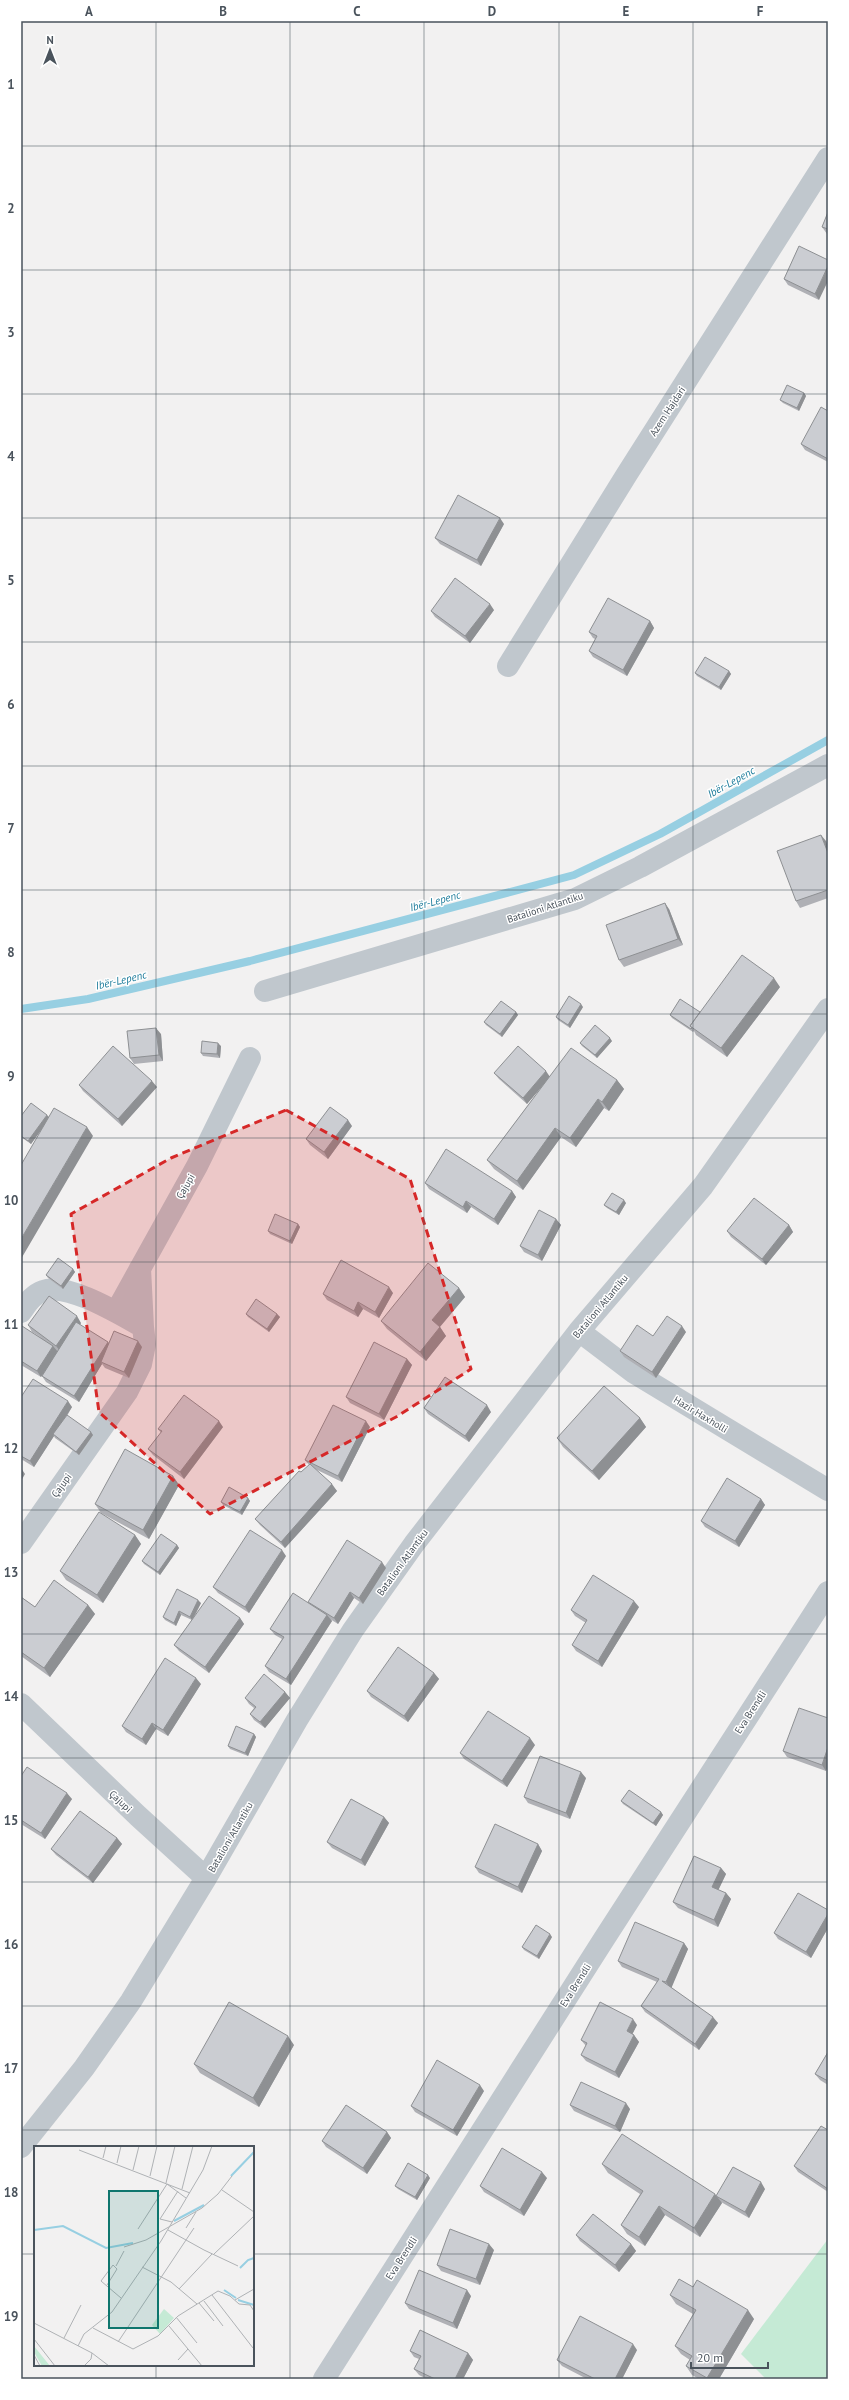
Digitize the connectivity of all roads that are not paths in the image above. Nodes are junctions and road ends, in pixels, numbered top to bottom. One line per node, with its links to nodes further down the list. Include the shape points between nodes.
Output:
1 (828, 158): 2 (street, Azem Hajdari, via 626,474)
2 (508, 666)
3 (828, 765): 4 (street, Batalioni Atlantiku, via 575,900)
4 (265, 991)
5 (828, 1009): 11 (street, Batalioni Atlantiku, via 704,1186)
6 (250, 1058): 7 (street, Çajupi, via 204,1153)
7 (140, 1268): 9 (street, Çajupi); 10 (street, Çajupi)
8 (21, 1312): 9 (street, via 31,1297 43,1291 57,1289)
9 (116, 1312): 10 (street)
10 (143, 1327): 13 (street, Çajupi, via 145,1344 141,1364 127,1392)
11 (579, 1331): 12 (street, Hazir Haxholli, via 633,1372); 16 (street, Batalioni Atlantiku, via 414,1544 353,1630 297,1720)
12 (828, 1490)
13 (21, 1542)
14 (828, 1592): 18 (street, Eva Brendli)
15 (21, 1704): 16 (street, Çajupi)
16 (206, 1878): 17 (street, Batalioni Atlantiku, via 131,2001 84,2068)
17 (21, 2147)
18 (324, 2379)

